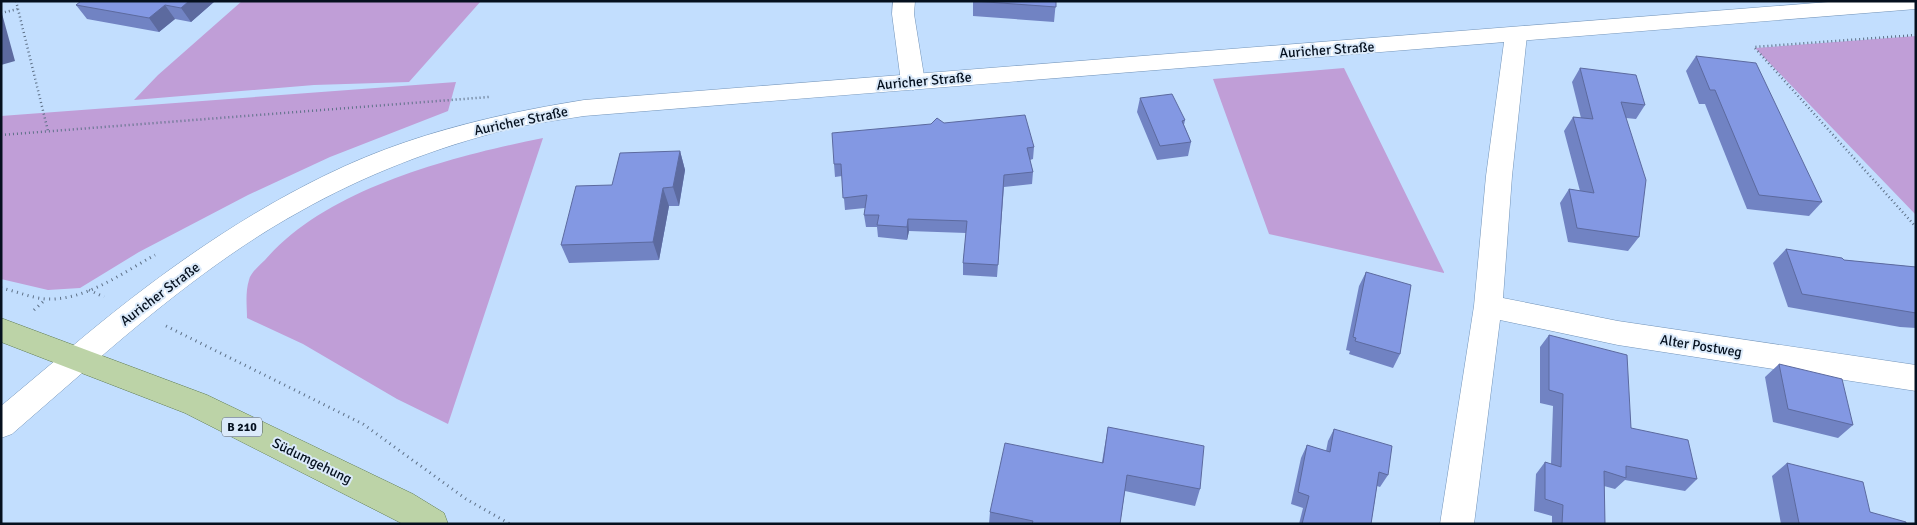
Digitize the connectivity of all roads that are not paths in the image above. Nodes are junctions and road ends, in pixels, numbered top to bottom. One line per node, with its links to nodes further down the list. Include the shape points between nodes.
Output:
1 (904, 1): 4 (street)
2 (1916, 2): 3 (street, Auricher Straße)
3 (1516, 35): 4 (street, Auricher Straße); 5 (street)
4 (913, 82): 7 (street, Auricher Straße, via 584,108 511,120 440,140 355,172 288,205 135,310)
5 (1488, 306): 8 (street, Alter Postweg, via 1618,332); 11 (street)
6 (1, 330): 7 (main road, B 210)
7 (79, 358): 9 (street, Auricher Straße); 10 (main road, Südumgehung / B 210, via 196,404 401,505)
8 (1916, 378)
9 (1, 425)
10 (432, 524)
11 (1457, 524)

